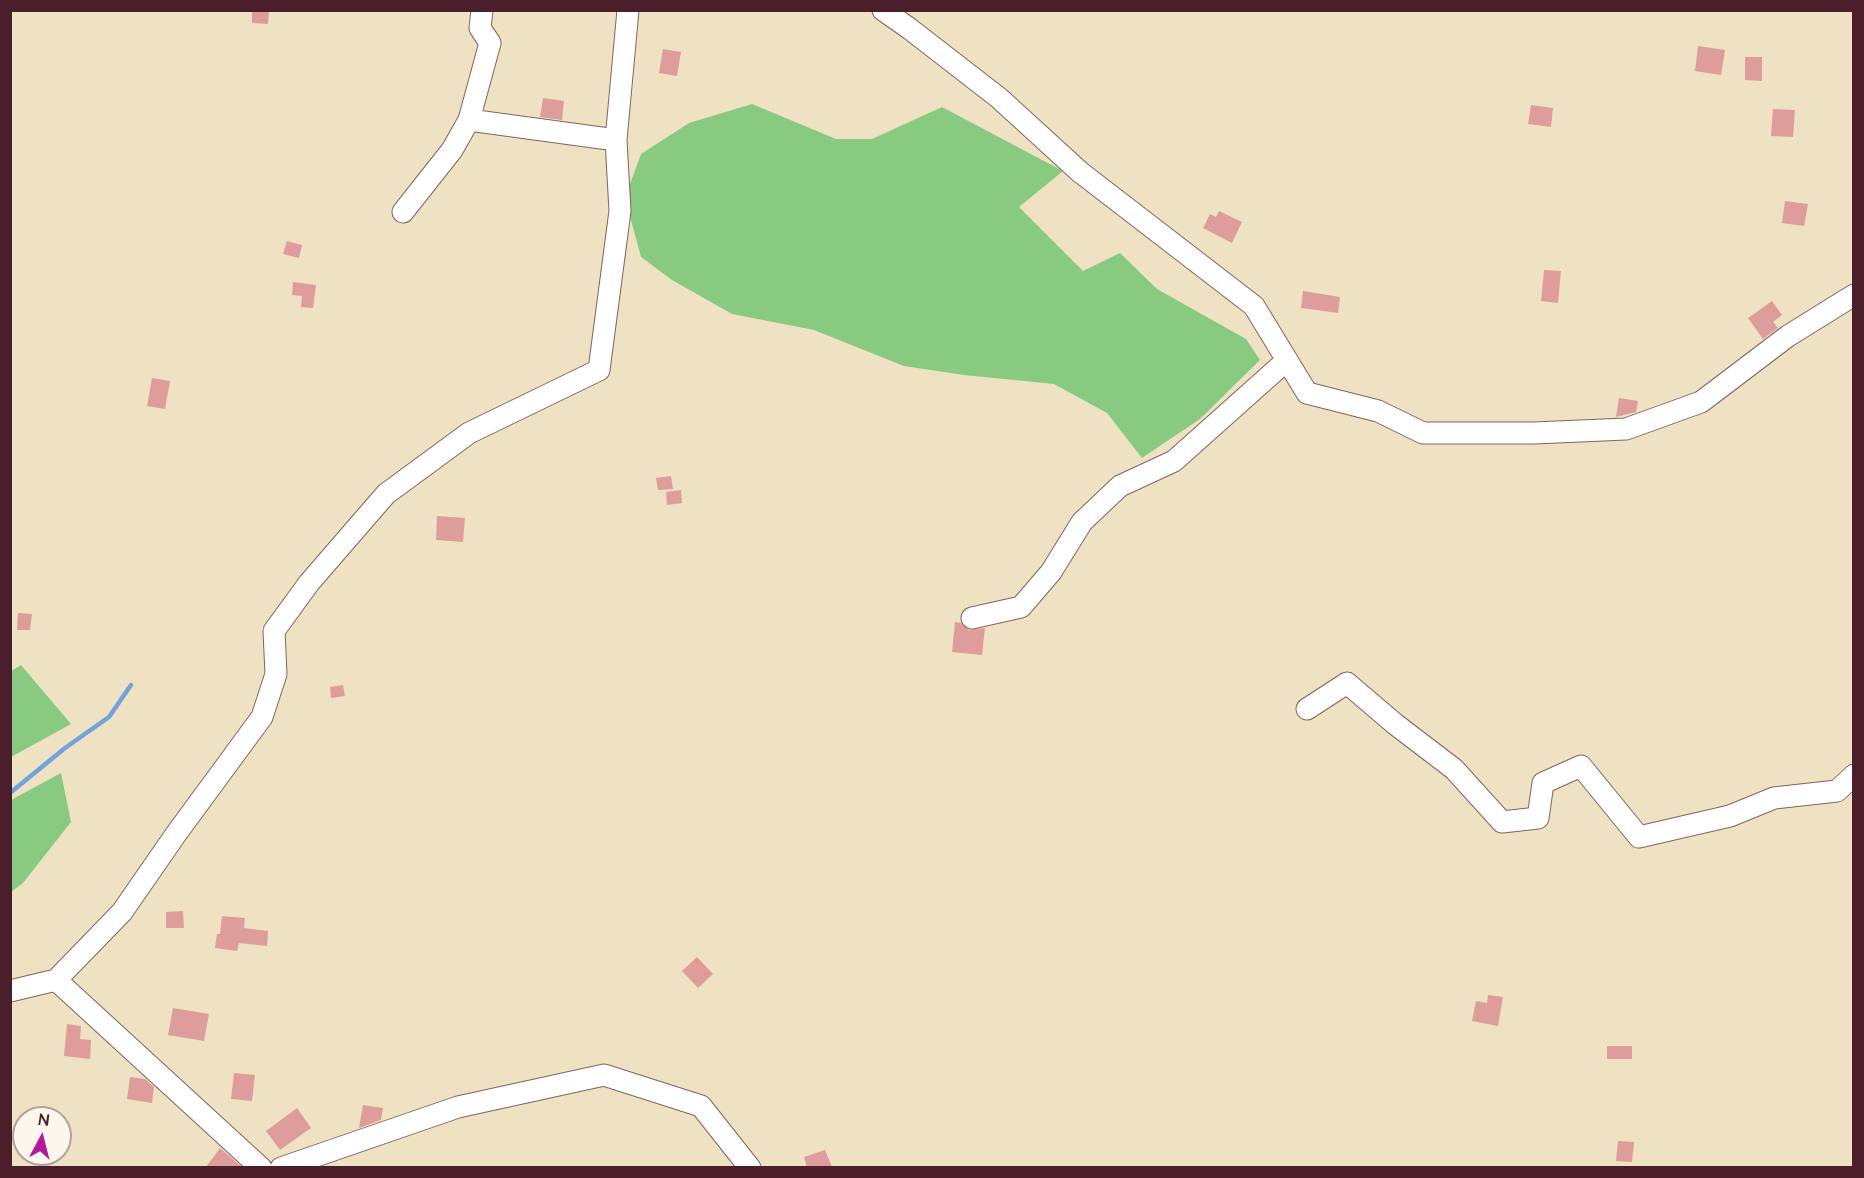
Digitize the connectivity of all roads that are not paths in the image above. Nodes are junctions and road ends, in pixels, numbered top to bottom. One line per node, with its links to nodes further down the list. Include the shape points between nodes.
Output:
1 (482, 10): 4 (street, via 480,28 490,43)
2 (628, 10): 5 (street)
3 (883, 10): 8 (street, via 999,98 1080,172 1254,306)
4 (469, 120): 5 (street); 6 (street, via 452,150)
5 (616, 140): 12 (street, via 620,211 599,370 469,433 386,494 309,583 274,631 276,674 262,717 122,912)
6 (403, 212)
7 (1854, 295): 8 (street, via 1788,336 1701,402 1626,429 1423,433 1378,411 1307,393)
8 (1286, 361): 9 (street, via 1174,461 1120,486 1082,522 1051,572 1021,607)
9 (972, 618)
10 (1307, 709): 11 (street, via 1347,682 1454,769 1502,822 1538,818 1543,783 1581,766 1639,837 1730,816 1774,798 1837,791)
11 (1854, 774)
12 (56, 980): 13 (street); 14 (street)
13 (10, 992)
14 (261, 1167)
15 (281, 1167): 16 (street, via 458,1107 604,1075 701,1106)
16 (750, 1167)

